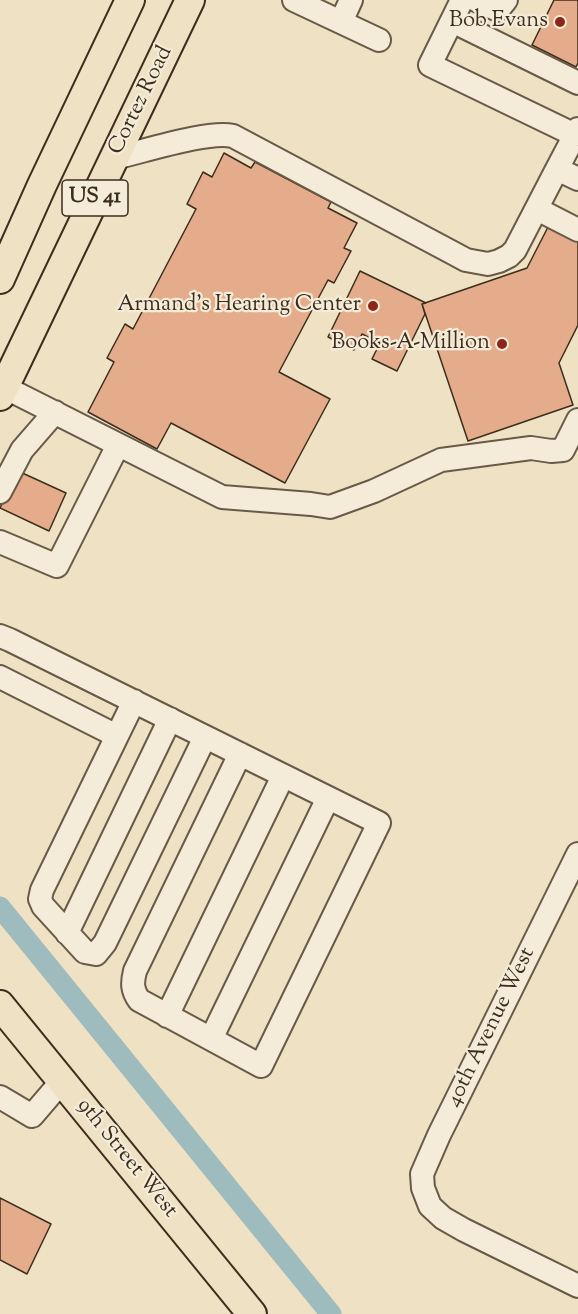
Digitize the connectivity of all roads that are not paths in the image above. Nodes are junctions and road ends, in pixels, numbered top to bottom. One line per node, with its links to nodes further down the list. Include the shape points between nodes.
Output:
1 (130, 0): 18 (main road, US 41)
2 (190, 0): 13 (main road, Cortez Road / US 41)
3 (294, 0): 9 (street)
4 (351, 0): 9 (street)
5 (462, 0): 8 (street)
6 (476, 0): 7 (street, via 498,10)
7 (506, 0)
8 (452, 21): 11 (street); 12 (street, via 430,65)
9 (341, 22): 10 (street)
10 (379, 40)
11 (577, 80)
12 (576, 132): 14 (street)
13 (114, 158): 16 (street, via 210,136 233,135 478,263 499,261 515,250); 19 (main road, Cortez Road / US 41)
14 (557, 169): 15 (street); 16 (street)
15 (578, 179)
16 (537, 209): 17 (street)
17 (578, 230)
18 (0, 279)
19 (2, 392): 20 (street)
20 (55, 412): 22 (street); 23 (street, via 22,450)
21 (578, 420): 22 (street, via 563,450 531,448 441,460 330,507 222,497)
22 (118, 445): 24 (street, via 57,566)
23 (0, 492)
24 (0, 542)
25 (0, 636): 27 (street)
26 (0, 677): 29 (street)
27 (134, 701): 28 (street); 29 (street)
28 (170, 719): 30 (street); 35 (street)
29 (117, 736): 35 (street, via 42,890 43,906)
30 (205, 737): 31 (street); 35 (street, via 101,950 96,954 85,952)
31 (240, 754): 32 (street); 37 (street, via 132,983 139,1000)
32 (283, 776): 33 (street); 37 (street)
33 (328, 798): 38 (street); 38 (street, via 379,823 369,844 261,1066)
34 (578, 854): 41 (street, 40th Avenue West, via 422,1174 430,1206 443,1218)
35 (67, 933)
36 (0, 1005): 39 (main road, 9th Street West)
37 (167, 1016): 38 (street)
38 (211, 1039)
39 (62, 1081): 40 (street, via 32,1116); 42 (main road, 9th Street West)
40 (0, 1097)
41 (578, 1286)
42 (252, 1314)

